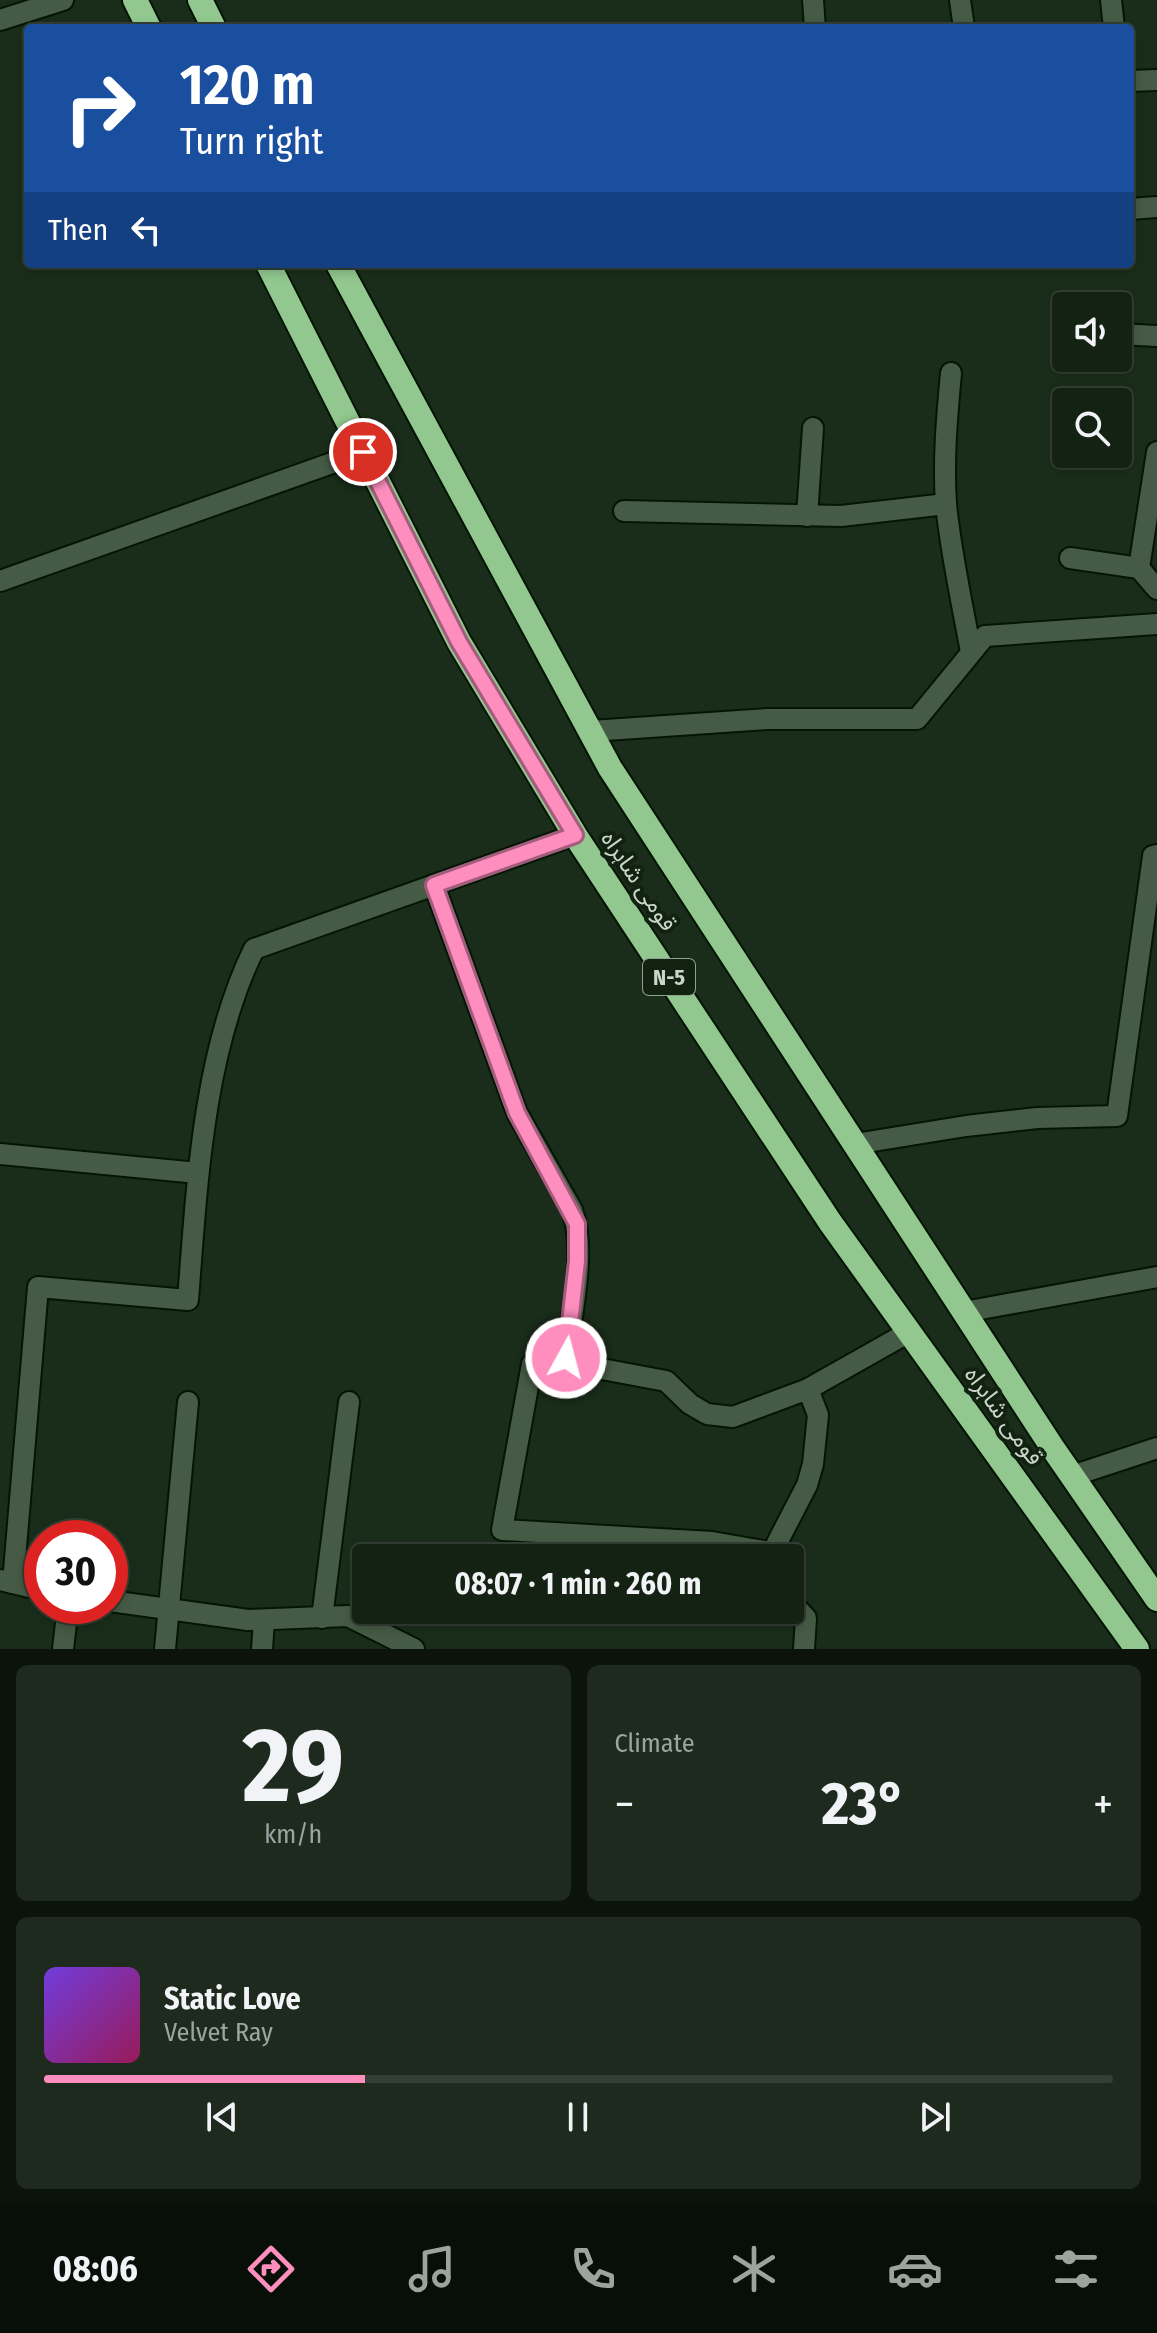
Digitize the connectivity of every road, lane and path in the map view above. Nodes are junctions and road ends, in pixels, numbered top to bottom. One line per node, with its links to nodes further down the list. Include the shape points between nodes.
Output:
1 (63, 0): 7 (street)
2 (135, 0): 8 (highway)
3 (200, 0): 9 (highway)
4 (813, 0): 10 (street)
5 (960, 0): 11 (street)
6 (1111, 0): 12 (street)
7 (0, 20)
8 (147, 24)
9 (212, 24)
10 (815, 24)
11 (963, 24)
12 (1114, 24)
13 (1157, 80): 14 (street)
14 (1134, 81)
15 (1157, 207): 16 (street)
16 (1134, 209)
17 (270, 268): 23 (highway, قومی شاہراہ / N-5)
18 (340, 268): 34 (highway, قومی شاہراہ / N-5)
19 (1132, 335): 20 (street)
20 (1157, 336)
21 (951, 373): 25 (street)
22 (813, 428): 27 (street)
23 (363, 452): 30 (street); 35 (highway, قومی شاہراہ / N-5, via 459,642)
24 (1157, 452): 29 (street)
25 (946, 504): 27 (street); 33 (street)
26 (624, 511): 27 (street)
27 (807, 516)
28 (1070, 558): 29 (street)
29 (1139, 568): 31 (street)
30 (0, 581)
31 (1157, 589)
32 (1157, 624): 33 (street, via 985,636)
33 (971, 652): 34 (street, via 917,719 767,719)
34 (591, 731): 38 (highway, قومی شاہراہ / N-5)
35 (575, 835): 37 (street); 43 (highway, قومی شاہراہ / N-5, via 830,1222)
36 (1157, 855): 38 (street, via 1117,1116 1022,1120)
37 (434, 885): 40 (street, via 254,949 224,1031); 44 (street, via 517,1113 577,1224)
38 (855, 1144): 42 (highway, قومی شاہراہ / N-5)
39 (0, 1154): 40 (street)
40 (198, 1173): 52 (street, via 188,1300 38,1287)
41 (1157, 1277): 42 (street)
42 (964, 1312): 49 (highway, قومی شاہراہ / N-5)
43 (909, 1332): 45 (street); 65 (highway, قومی شاہراہ / N-5)
44 (566, 1358): 45 (street, via 666,1381 707,1414 733,1417); 50 (street, via 544,1357 532,1364 502,1530)
45 (808, 1389): 51 (street, via 818,1415 813,1464)
46 (188, 1402): 55 (street)
47 (349, 1402): 57 (street)
48 (1157, 1448): 49 (street)
49 (1072, 1476): 53 (highway, قومی شاہراہ / N-5)
50 (721, 1544)
51 (777, 1544)
52 (6, 1581)
53 (1157, 1599)
54 (128, 1603): 55 (street)
55 (169, 1609): 58 (street); 61 (street)
56 (804, 1616): 64 (street)
57 (322, 1618): 58 (street); 63 (street, via 348,1616)
58 (264, 1620): 62 (street)
59 (66, 1624): 60 (street)
60 (63, 1649)
61 (165, 1649)
62 (262, 1649)
63 (414, 1649)
64 (804, 1649)
65 (1137, 1649)

